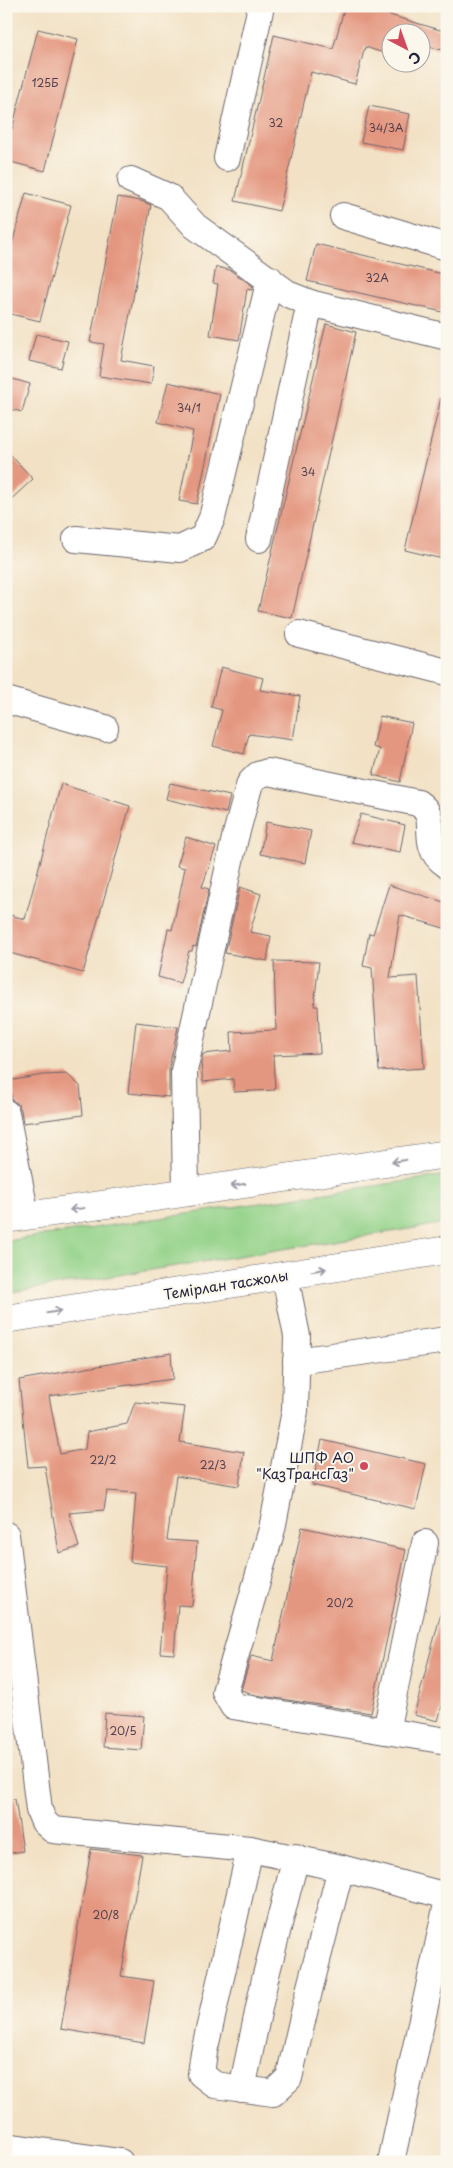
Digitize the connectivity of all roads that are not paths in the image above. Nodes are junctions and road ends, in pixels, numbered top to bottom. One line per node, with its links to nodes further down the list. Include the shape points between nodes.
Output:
1 (261, 6): 2 (street)
2 (227, 158)
3 (131, 180): 6 (street, via 168,197 195,226)
4 (343, 216): 5 (street)
5 (447, 247)
6 (270, 279): 7 (street, via 290,295); 9 (street, via 212,518 202,538 180,548)
7 (310, 303): 8 (street); 10 (street)
8 (447, 337)
9 (76, 539)
10 (259, 539)
11 (300, 634): 12 (street)
12 (447, 672)
13 (6, 700): 14 (street)
14 (105, 728)
15 (447, 865): 19 (street, via 432,848 427,809 418,803 268,772 258,775 250,783 184,1071)
16 (6, 1113): 18 (street)
17 (447, 1154): 19 (main road, one-way to 19)
18 (11, 1158): 20 (street)
19 (186, 1192): 20 (main road, one-way to 20)
20 (16, 1218)
21 (447, 1250): 22 (main road, Темірлан тасжолы, one-way to 21)
22 (285, 1276): 23 (main road, Темірлан тасжолы, one-way to 22); 25 (street, via 297,1336)
23 (6, 1319)
24 (447, 1340): 25 (street)
25 (296, 1361): 28 (street, via 295,1410 272,1530 225,1692 233,1706)
26 (6, 1535): 30 (street, via 39,1810 44,1822 53,1830)
27 (425, 1543): 28 (street)
28 (386, 1731): 29 (street)
29 (447, 1741)
30 (250, 1849): 31 (street); 35 (street, via 201,2074 215,2085)
31 (296, 1857): 32 (street); 35 (street, via 264,1979)
32 (341, 1868): 33 (street); 35 (street, via 289,2078 273,2093)
33 (447, 1896)
34 (447, 1904): 38 (street)
35 (242, 2089)
36 (6, 2146): 37 (street)
37 (120, 2162)
38 (391, 2162)

